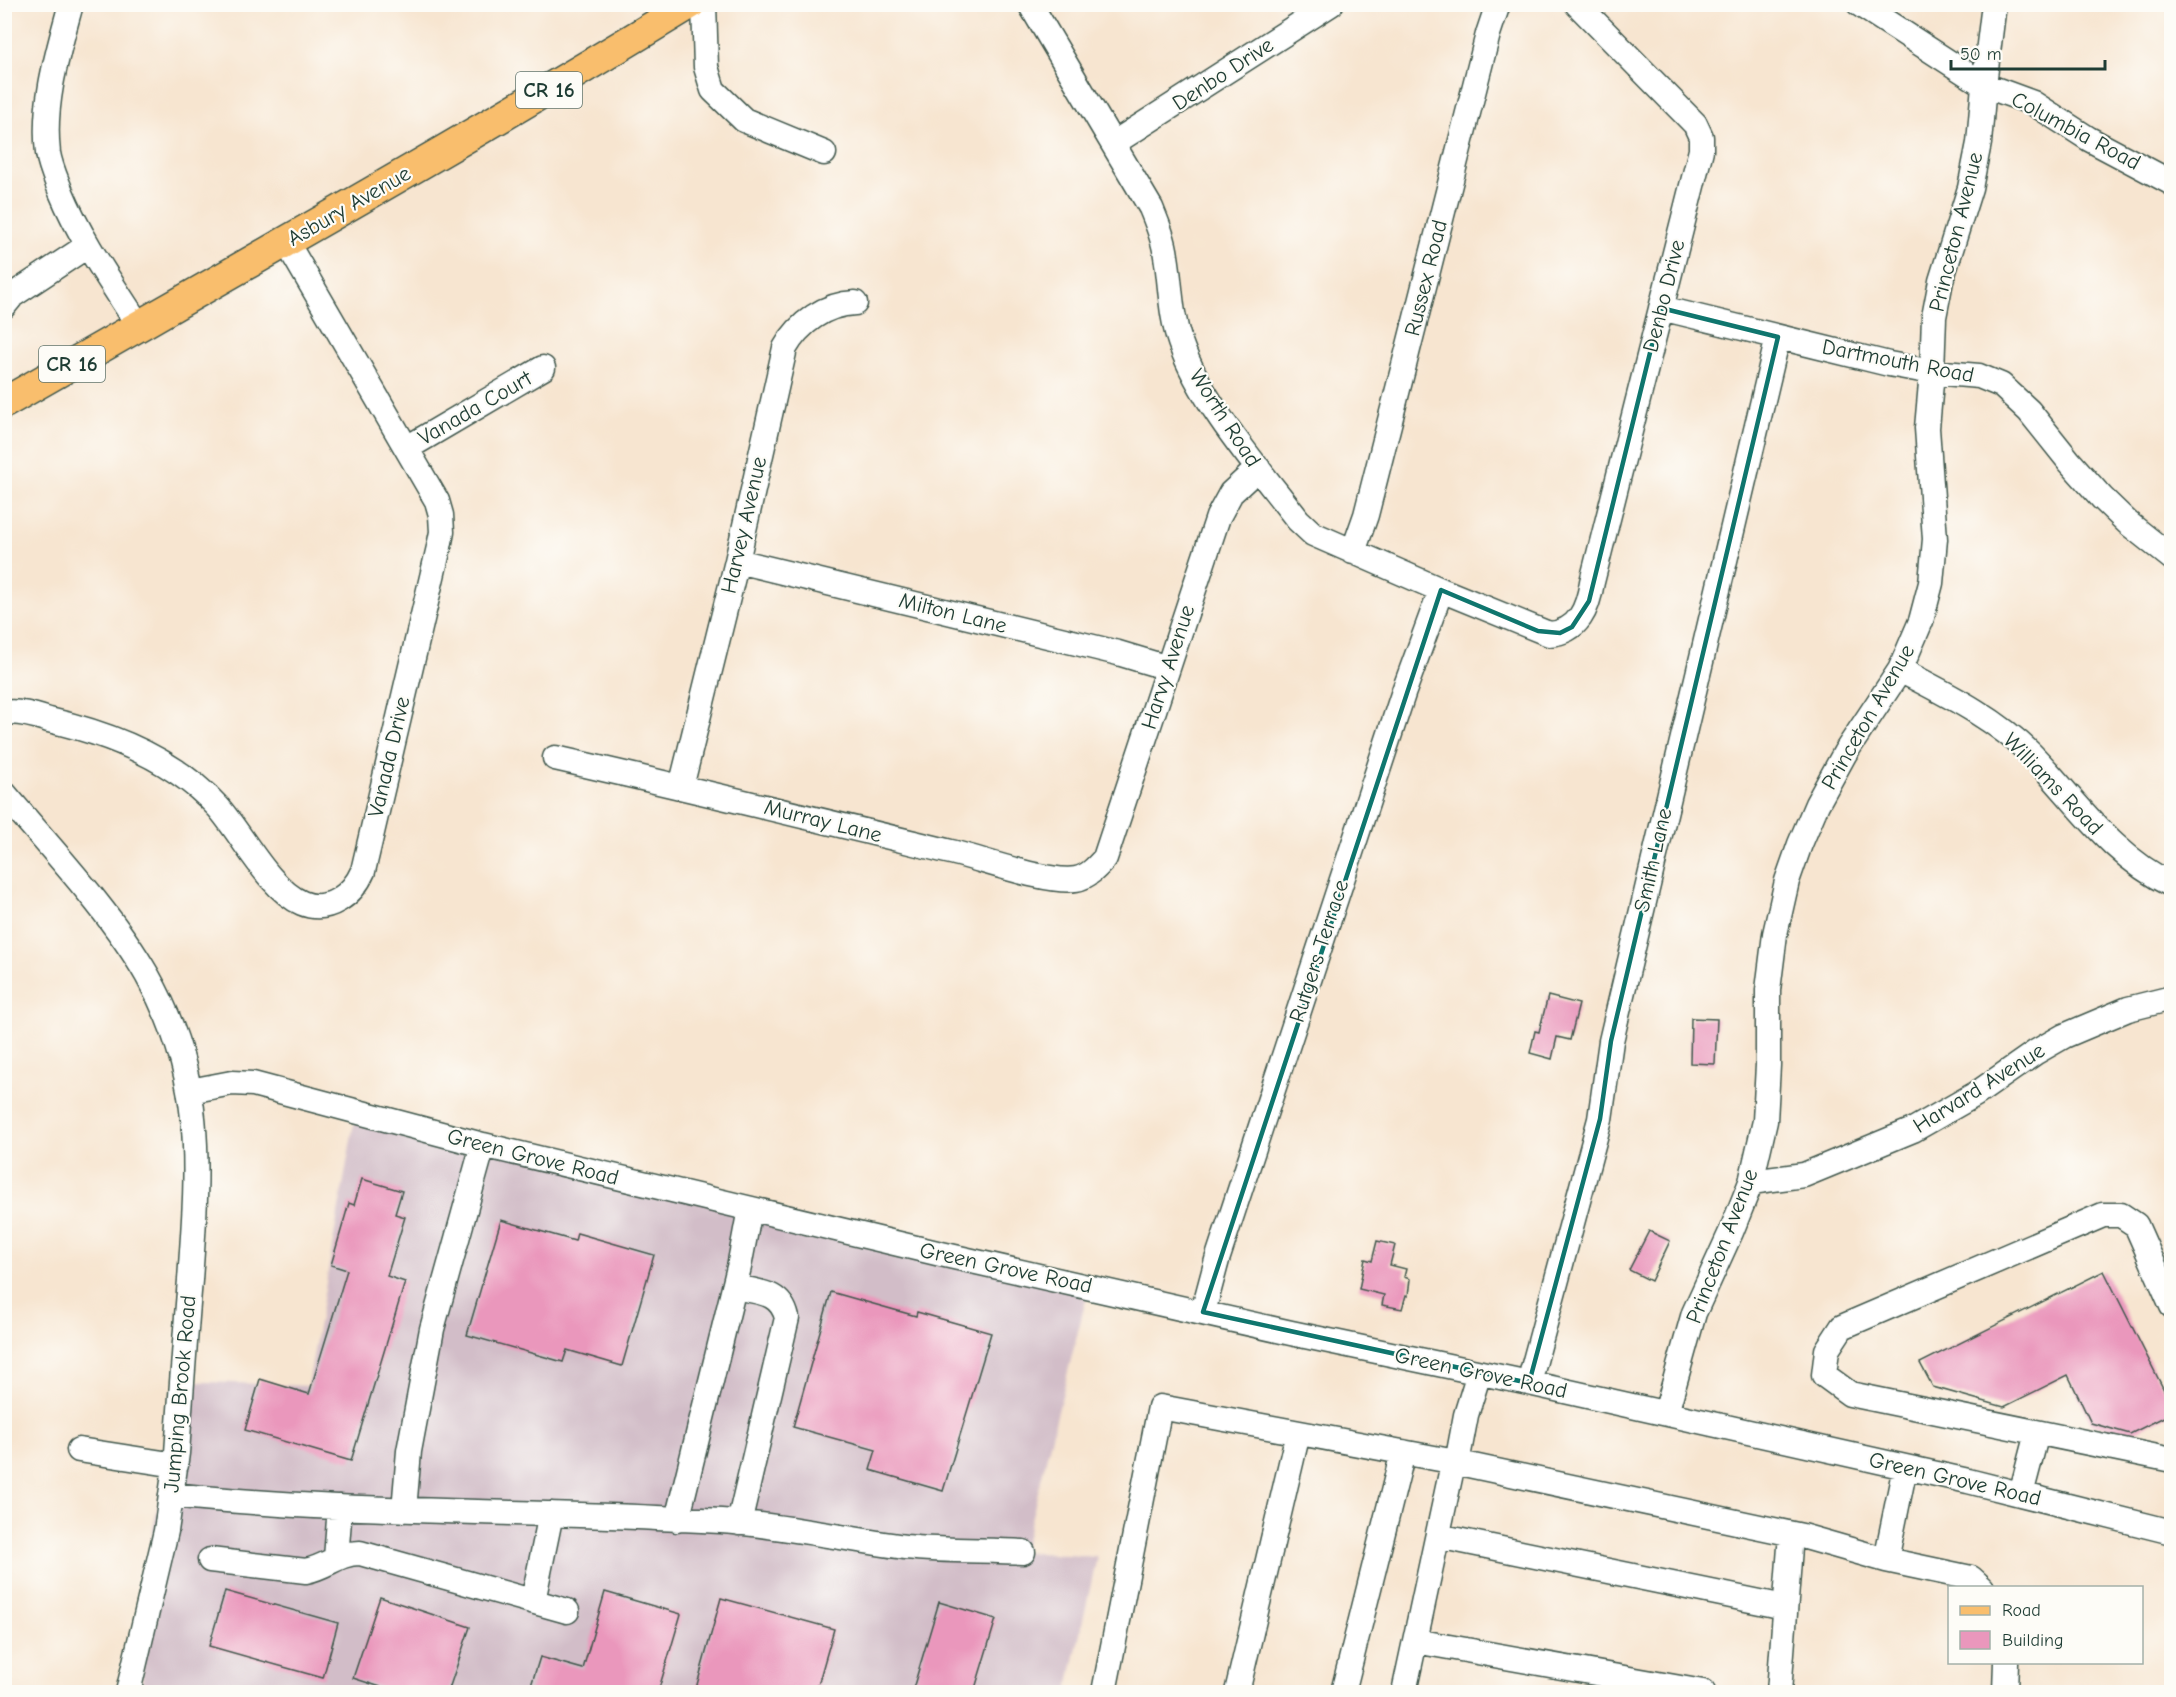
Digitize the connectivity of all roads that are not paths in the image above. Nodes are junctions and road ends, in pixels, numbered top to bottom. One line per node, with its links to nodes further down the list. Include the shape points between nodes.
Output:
1 (71, 4): 15 (street, via 54,66 47,141 53,173)
2 (690, 4): 14 (main road, Asbury Avenue / CR 16)
3 (704, 4): 12 (street, via 706,67 713,90 744,120)
4 (1030, 4): 11 (street, Worth Road)
5 (1331, 4): 11 (street, Denbo Drive)
6 (1498, 4): 26 (street, Russex Road, via 1366,515)
7 (1577, 4): 18 (street, Denbo Drive, via 1695,124 1701,137)
8 (1859, 4): 10 (street, Columbia Road)
9 (1994, 4): 10 (street, Princeton Avenue)
10 (1984, 85): 13 (street, Columbia Road, via 2033,103 2089,139); 22 (street, Princeton Avenue, via 1970,188 1934,317)
11 (1114, 143): 25 (street, Worth Road, via 1158,224 1173,319 1191,368)
12 (824, 153)
13 (2172, 183)
14 (287, 243): 19 (main road, Asbury Avenue / CR 16); 24 (street, Vanada Drive)
15 (87, 246): 17 (street, via 13,295); 19 (street)
16 (855, 303): 28 (street, Harvey Avenue, via 815,315 785,348)
17 (4, 306)
18 (1662, 308): 20 (street, Dartmouth Road); 30 (street, Denbo Drive, via 1589,601)
19 (139, 326): 23 (main road, Asbury Avenue / CR 16)
20 (1778, 337): 22 (street, Dartmouth Road); 48 (street, Smith Lane, via 1611,1041 1600,1119)
21 (543, 368): 24 (street, Vanada Court)
22 (1932, 372): 27 (street, Dartmouth Road, via 1978,376 2001,385 2029,411 2068,461 2127,524); 32 (street, Princeton Avenue, via 1927,428 1934,561 1920,621)
23 (4, 403)
24 (407, 448): 33 (street, Vanada Drive, via 437,501 441,540 363,870 351,891 341,899 313,906 287,895 218,807 168,765 78,726 28,714)
25 (1258, 468): 26 (street, Worth Road, via 1312,534); 31 (street, Harvy Avenue, via 1231,493 1218,517)
26 (1353, 552): 29 (street, Worth Road)
27 (2172, 558)
28 (737, 561): 31 (street, Milton Lane); 35 (street, Harvey Avenue)
29 (1441, 591): 30 (street, Worth Road, via 1538,631 1560,633); 46 (street, Rutgers Terrace, via 1375,780)
30 (1572, 627)
31 (1168, 668): 37 (street, Harvy Avenue, via 1104,858)
32 (1900, 670): 38 (street, Williams Road, via 1967,705 2009,735 2031,754 2098,831 2135,862); 42 (street, Princeton Avenue, via 1845,753 1817,804 1787,881 1768,990 1765,1121)
33 (4, 713)
34 (555, 758): 35 (street, Murray Lane)
35 (681, 787): 37 (street, Murray Lane, via 1037,875 1077,879)
36 (4, 793): 40 (street, via 101,910 148,977 169,1020)
37 (1090, 873)
38 (2172, 885)
39 (2172, 998): 42 (street, Harvard Avenue, via 2128,1009 2064,1036 1936,1119 1912,1130 1804,1175)
40 (190, 1090): 41 (street, Green Grove Road, via 253,1084); 56 (street, Jumping Brook Road, via 196,1189)
41 (483, 1145): 43 (street, Green Grove Road); 61 (street, via 432,1329 409,1451)
42 (1751, 1182): 49 (street, Princeton Avenue, via 1694,1313)
43 (750, 1209): 44 (street); 46 (street, Green Grove Road)
44 (734, 1287): 63 (street); 64 (street, via 778,1299 787,1318)
45 (2172, 1306): 51 (street, via 2136,1225 2121,1215 2103,1215 1842,1327 1827,1350 1824,1375 1850,1394)
46 (1203, 1312): 47 (street, Green Grove Road)
47 (1479, 1372): 48 (street, Green Grove Road); 55 (street)
48 (1529, 1383): 49 (street, Green Grove Road)
49 (1666, 1413): 57 (street, Green Grove Road)
50 (1299, 1433): 53 (street); 79 (street, via 1160,1407); 80 (street)
51 (2037, 1433): 54 (street); 58 (street)
52 (79, 1450): 56 (street)
53 (1402, 1452): 55 (street); 81 (street)
54 (2172, 1460)
55 (1457, 1463): 66 (street); 67 (street, via 1451,1473)
56 (176, 1465): 59 (street, Jumping Brook Road)
57 (1905, 1467): 58 (street, Green Grove Road); 71 (street)
58 (2021, 1494): 65 (street, Green Grove Road)
59 (172, 1496): 60 (street); 78 (street, Jumping Brook Road)
60 (340, 1507): 61 (street); 69 (street)
61 (404, 1510): 62 (street)
62 (551, 1514): 63 (street); 73 (street)
63 (677, 1520): 64 (street)
64 (739, 1523): 68 (street, via 907,1547)
65 (2172, 1532)
66 (1791, 1534): 71 (street); 74 (street)
67 (1438, 1536): 74 (street); 76 (street)
68 (1023, 1552)
69 (336, 1558): 70 (street, via 319,1569 306,1571); 73 (street, via 360,1552)
70 (210, 1560)
71 (1886, 1560): 72 (street, via 1971,1578)
72 (1981, 1586)
73 (533, 1601): 75 (street)
74 (1785, 1607): 84 (street)
75 (567, 1611)
76 (1415, 1641): 82 (street); 83 (street)
77 (2006, 1664): 85 (street)
78 (128, 1692)
79 (1104, 1692)
80 (1237, 1692)
81 (1343, 1692)
82 (1404, 1692)
83 (1703, 1692)
84 (1779, 1692)
85 (2005, 1692)

